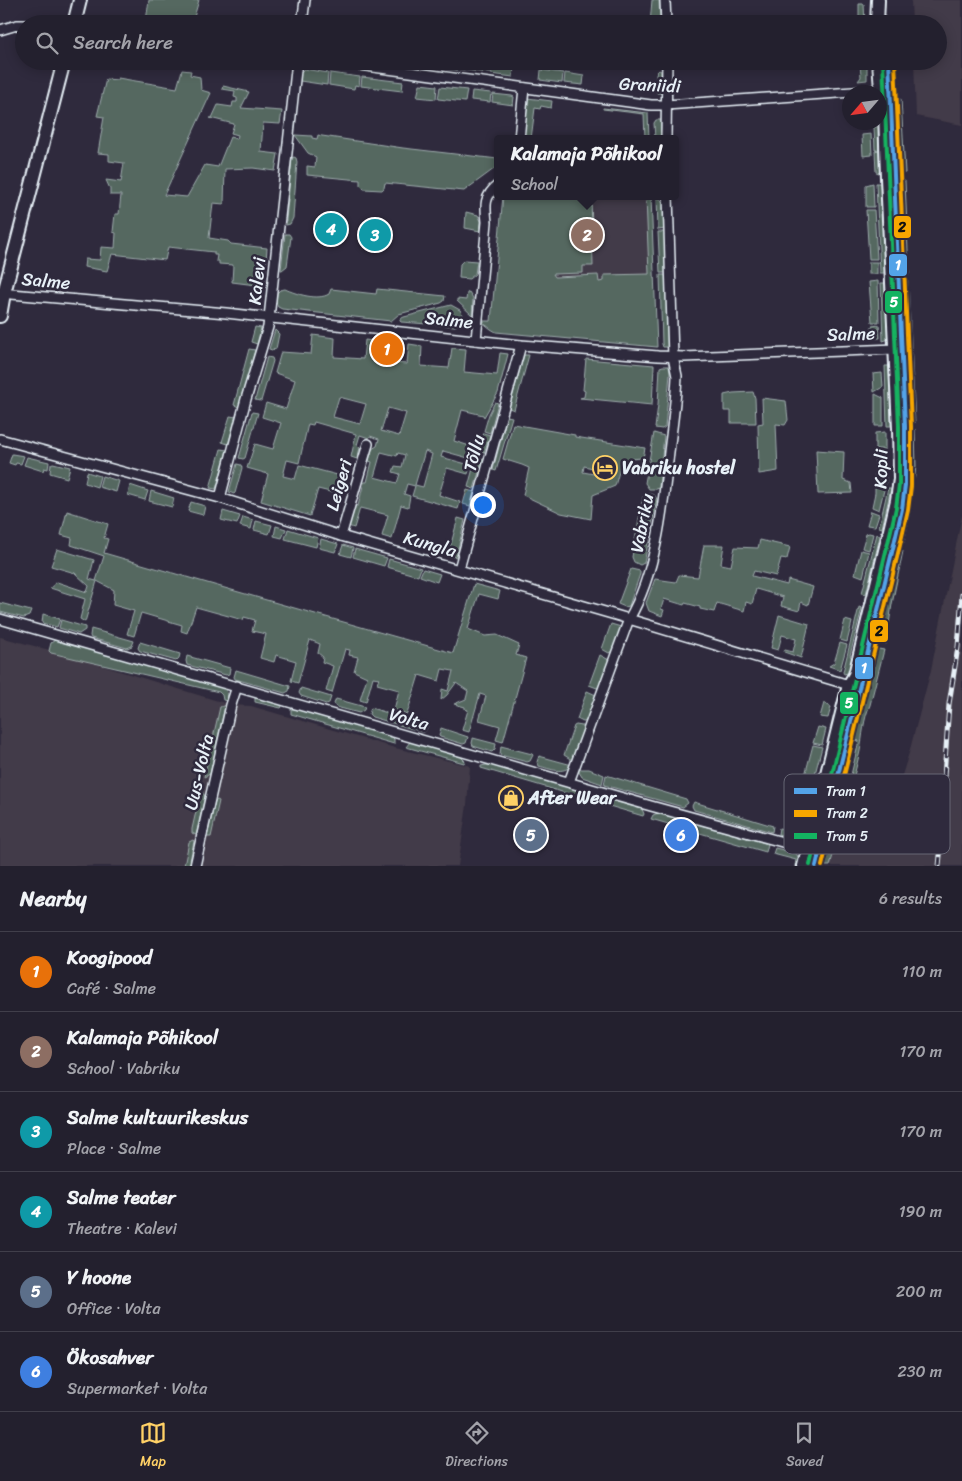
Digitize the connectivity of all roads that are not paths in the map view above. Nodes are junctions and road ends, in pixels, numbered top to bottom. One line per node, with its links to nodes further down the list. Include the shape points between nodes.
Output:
1 (80, 0): 5 (street)
2 (305, 0): 6 (street)
3 (665, 0): 7 (street)
4 (878, 0): 8 (street)
5 (76, 15)
6 (303, 15)
7 (666, 15)
8 (877, 15)
9 (15, 26): 10 (street)
10 (0, 30)
11 (62, 70): 25 (street)
12 (295, 70): 27 (street, Kalevi)
13 (394, 70): 17 (street, Graniidi)
14 (667, 70): 19 (street)
15 (879, 70): 16 (street, Kopli)
16 (880, 85)
17 (524, 88): 19 (street, Graniidi); 21 (street)
18 (842, 93): 19 (street, Graniidi)
19 (666, 105): 22 (street)
20 (886, 130): 30 (street, Kopli)
21 (519, 135)
22 (666, 135)
23 (494, 188): 28 (street, via 485,205 487,222)
24 (668, 200): 31 (street, Vabriku)
25 (2, 293): 26 (street); 27 (street, Salme)
26 (0, 316)
27 (269, 318): 28 (street, Salme); 34 (street, Kalevi)
28 (476, 340): 29 (street, Salme)
29 (521, 345): 31 (street, Salme); 36 (street, Tõllu)
30 (896, 349): 31 (street, Salme); 39 (street, Kopli, via 898,493 861,649)
31 (673, 357): 38 (street, Vabriku, via 676,381 664,503 648,572)
32 (0, 439): 34 (street, Kungla)
33 (368, 444): 35 (street, Leigeri)
34 (220, 498): 35 (street, Kungla)
35 (342, 536): 36 (street, Kungla)
36 (459, 569): 38 (street, Kungla)
37 (0, 619): 40 (street, Volta)
38 (629, 619): 39 (street, Kungla); 42 (street, Vabriku)
39 (849, 685): 41 (street, Kopli)
40 (237, 686): 42 (street, Volta); 44 (street, Uus-Volta)
41 (827, 774)
42 (569, 782): 43 (street, Volta)
43 (784, 842)
44 (195, 866)

